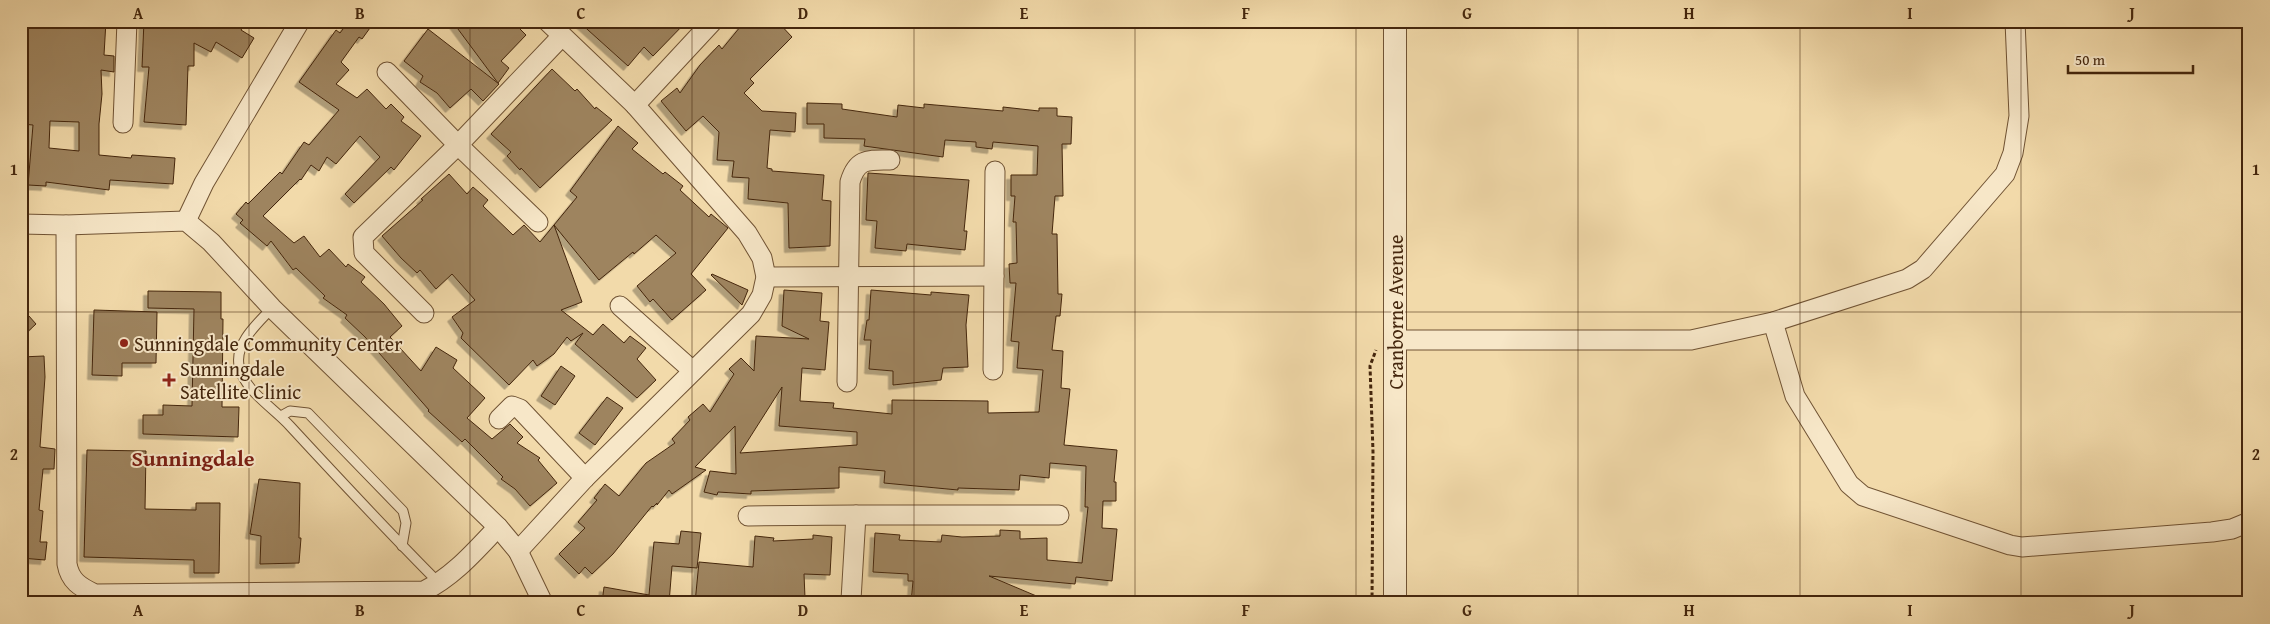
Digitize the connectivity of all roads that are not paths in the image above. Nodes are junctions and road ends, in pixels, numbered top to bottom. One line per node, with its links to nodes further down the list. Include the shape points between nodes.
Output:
1 (127, 21): 10 (street)
2 (300, 21): 14 (street, via 204,183)
3 (548, 21): 7 (street)
4 (713, 21): 9 (street)
5 (1395, 21): 25 (street, Cranborne Avenue)
6 (2016, 21): 24 (street, via 2019,116 2013,153 2004,174 1923,269 1907,279)
7 (562, 36): 9 (street); 11 (street)
8 (387, 72): 11 (street)
9 (635, 104): 19 (street, via 748,232 762,258)
10 (123, 123)
11 (458, 145): 15 (street); 23 (street, via 363,237 364,253)
12 (890, 160): 20 (street, via 867,160 853,172 850,182)
13 (995, 171): 18 (street)
14 (186, 221): 17 (street); 22 (street, via 211,242)
15 (538, 222)
16 (21, 224): 17 (street)
17 (66, 225): 39 (street, via 67,564 69,575 76,584 95,594 242,594 424,591)
18 (994, 276): 20 (street); 26 (street)
19 (766, 277): 20 (street); 27 (street, via 762,296 751,314)
20 (848, 277): 28 (street)
21 (620, 306): 27 (street)
22 (272, 308): 29 (lane, via 247,337 240,349 238,365 252,389); 36 (street)
23 (424, 312)
24 (1773, 322): 25 (street, via 1691,340); 35 (street, via 1795,396 1849,484 1863,496 2022,547 2232,530)
25 (1396, 340): 42 (street, Cranborne Avenue)
26 (993, 370)
27 (693, 371): 31 (street)
28 (847, 382)
29 (280, 416): 37 (lane); 37 (lane, via 290,411 308,413 403,512 406,523)
30 (499, 419): 31 (street, via 512,406 520,409)
31 (585, 478): 38 (street)
32 (856, 515): 33 (street); 34 (street); 40 (street)
33 (1059, 515)
34 (748, 516)
35 (2249, 522)
36 (498, 527): 38 (street); 39 (street, via 460,567)
37 (402, 546): 39 (lane)
38 (518, 551): 41 (street)
39 (439, 583)
40 (851, 602)
41 (543, 603)
42 (1395, 603)

